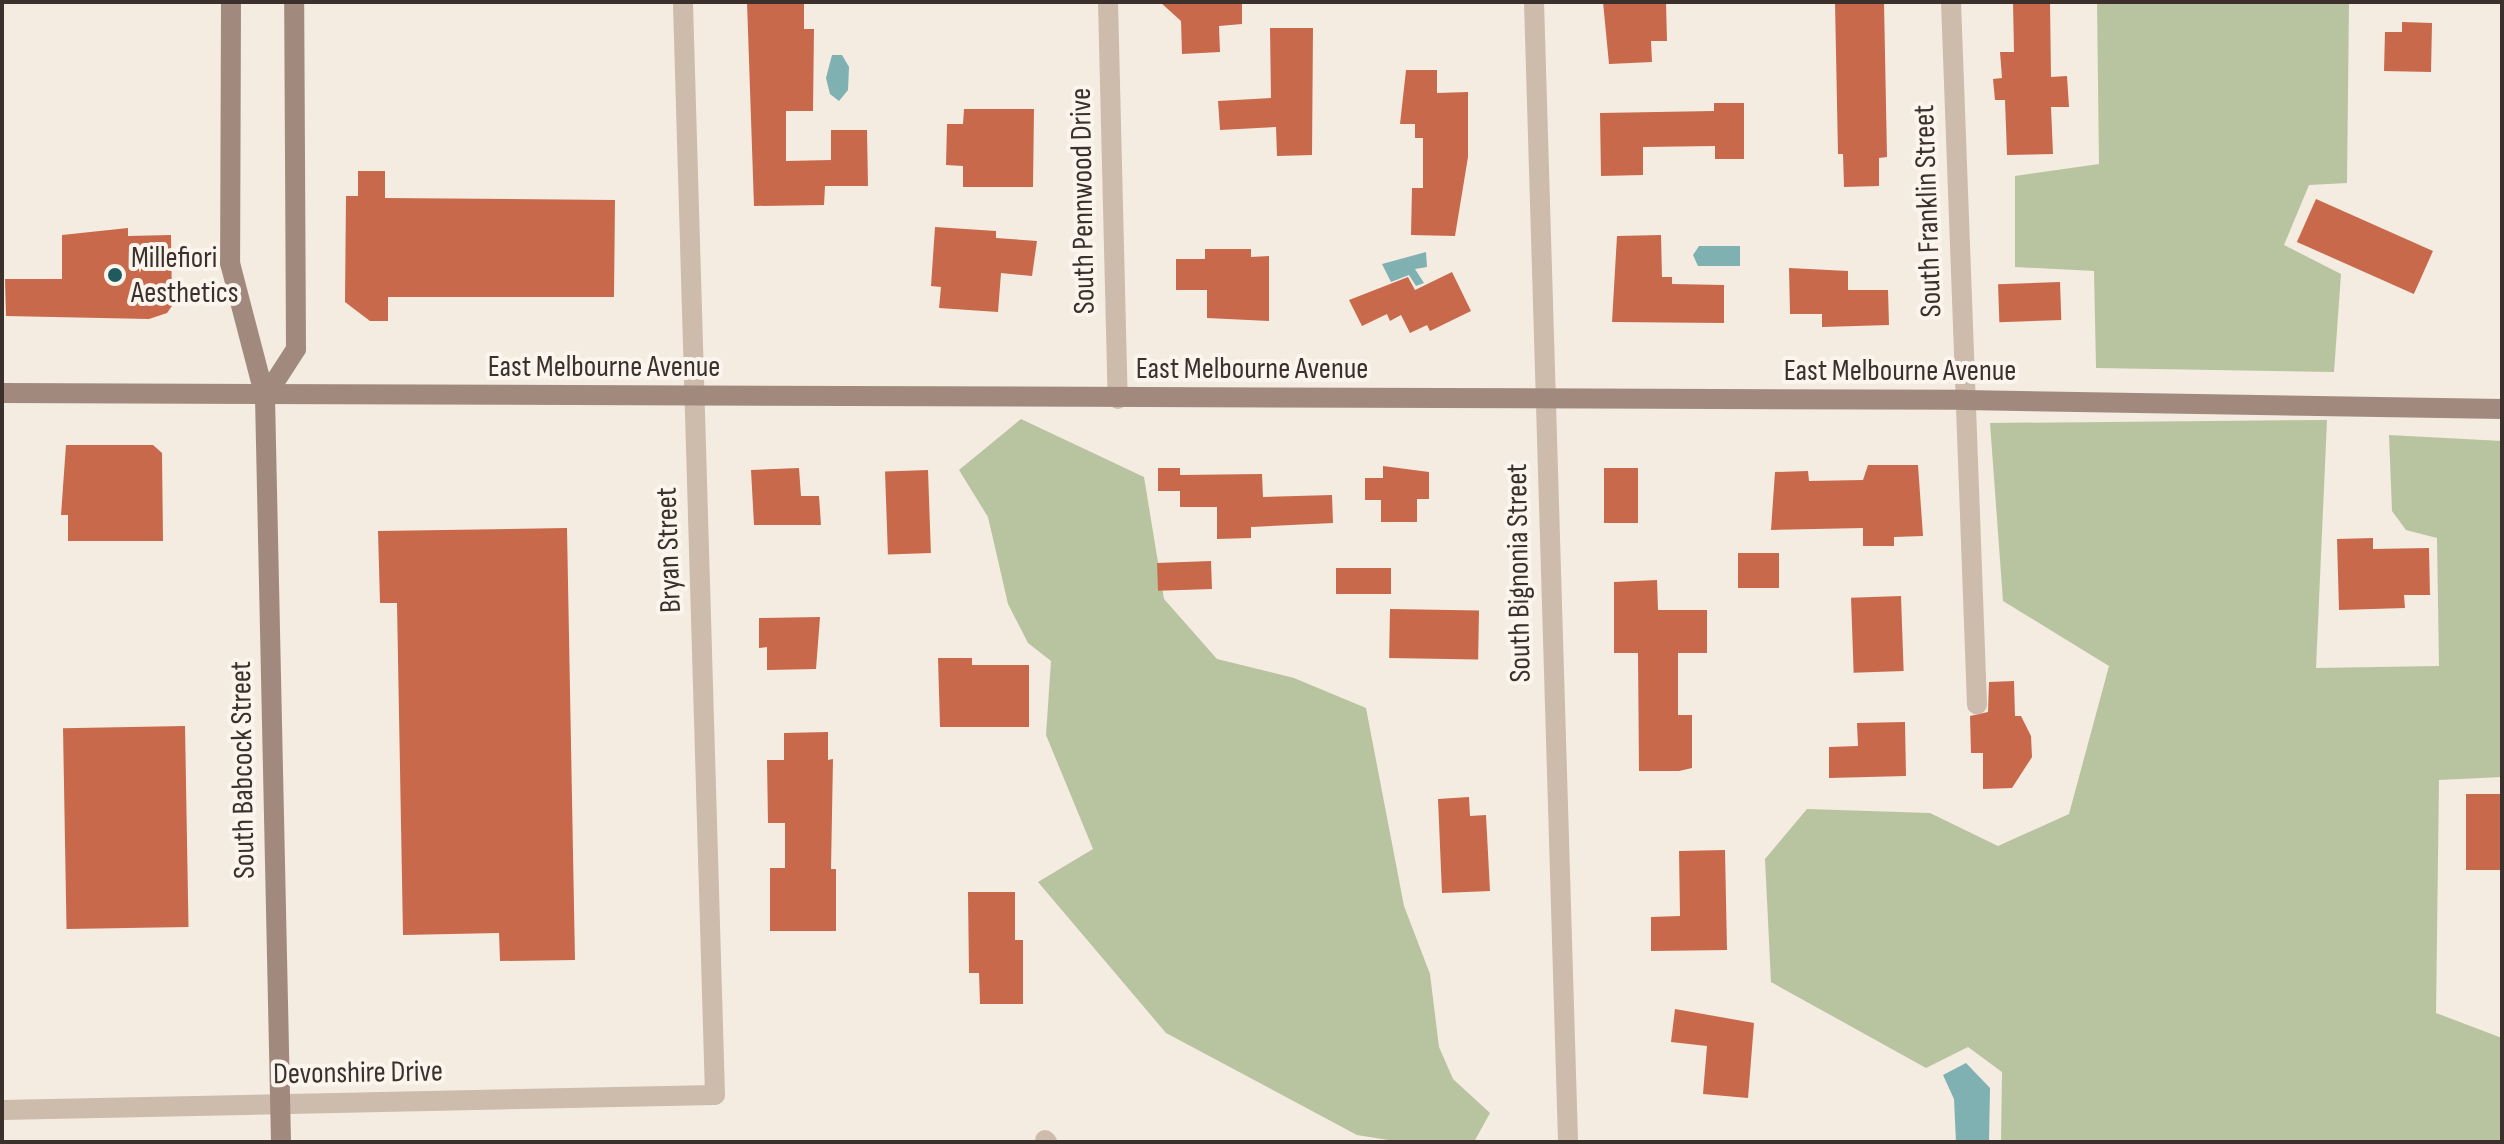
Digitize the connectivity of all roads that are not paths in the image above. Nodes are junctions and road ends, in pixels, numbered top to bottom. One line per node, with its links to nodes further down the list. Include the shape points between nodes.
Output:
1 (231, 2): 8 (street, South Babcock Street, via 230,263)
2 (294, 2): 8 (street, via 296,349)
3 (683, 2): 9 (street, Bryan Street)
4 (1108, 2): 10 (street, South Pennwood Drive)
5 (1534, 2): 11 (street, South Bignonia Street)
6 (1951, 2): 12 (street, South Franklin Street)
7 (2, 393): 8 (street, East Melbourne Avenue)
8 (265, 397): 9 (street, East Melbourne Avenue); 16 (street, South Babcock Street)
9 (694, 397): 10 (street, East Melbourne Avenue); 15 (street, Bryan Street)
10 (1118, 399): 11 (street, East Melbourne Avenue)
11 (1545, 399): 12 (street, East Melbourne Avenue); 19 (street, South Bignonia Street)
12 (1964, 400): 13 (street, East Melbourne Avenue); 14 (street, South Franklin Street)
13 (2502, 409)
14 (1977, 705)
15 (715, 1095): 16 (street, Devonshire Drive)
16 (280, 1104): 17 (street, Devonshire Drive); 18 (street, South Babcock Street)
17 (2, 1110)
18 (281, 1142)
19 (1568, 1142)

